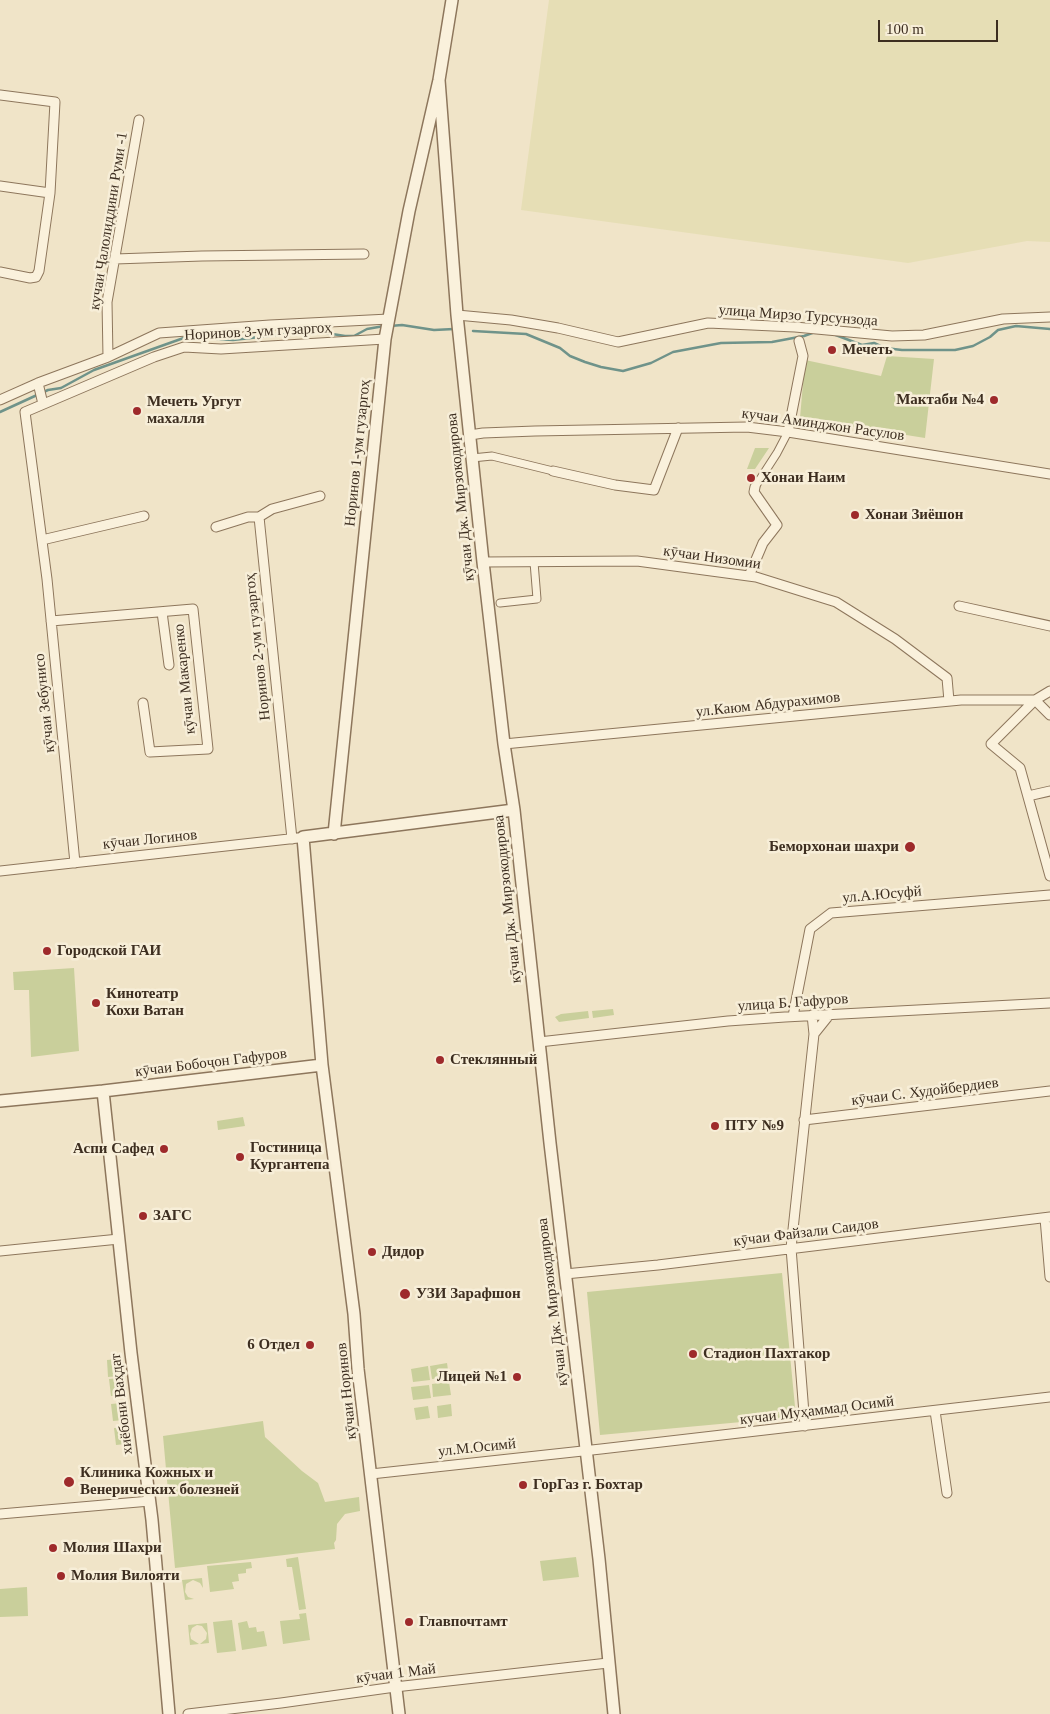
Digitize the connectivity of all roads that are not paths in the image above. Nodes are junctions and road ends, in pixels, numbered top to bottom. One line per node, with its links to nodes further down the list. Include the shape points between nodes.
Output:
1 (452, 0): 2 (street)
2 (439, 80): 10 (street, кӯчаи Дж. Мирзокодирова); 12 (street, Норинов 1-ум гузаргоҳ, via 408,211)
3 (0, 95): 6 (street, via 55,102)
4 (139, 120): 8 (street, кучаи Ҷалолиддини Руми -1)
5 (0, 186): 6 (street)
6 (50, 192): 9 (street, via 36,277)
7 (364, 254): 8 (street)
8 (115, 259): 14 (street, кучаи Ҷалолиддини Руми -1, via 107,302)
9 (0, 272)
10 (457, 315): 11 (street, улица Мирзо Турсунзода, via 511,320 618,342 708,323 892,336 924,335 1004,319); 21 (street, кӯчаи Дж. Мирзокодирова)
11 (1050, 317)
12 (387, 328): 14 (street, via 270,325 159,333); 17 (street, Норинов 3-ум гузаргоҳ, via 221,350 184,348 154,357); 49 (street, Норинов 1-ум гузаргоҳ)
13 (798, 340): 20 (street, via 803,356)
14 (108, 357): 15 (street)
15 (38, 383): 16 (street); 17 (street)
16 (0, 400)
17 (43, 404): 18 (street, Норинов 3-ум гузаргоҳ)
18 (25, 412): 30 (street, кӯчаи Зебунисо)
19 (678, 428): 20 (street, кучаи Аминджон Расулов, via 747,427); 21 (street, кучаи Аминджон Расулов); 23 (street, via 654,490)
20 (788, 432): 24 (street, кучаи Аминджон Расулов); 25 (street)
21 (470, 435): 22 (street, кӯчаи Дж. Мирзокодирова)
22 (472, 458): 23 (street, via 492,456); 31 (street, кӯчаи Дж. Мирзокодирова)
23 (554, 471)
24 (1050, 474)
25 (755, 487): 33 (street, via 754,492 777,525 763,543)
26 (320, 496): 28 (street, via 272,509)
27 (144, 516): 30 (street)
28 (259, 517): 29 (street); 50 (street, Норинов 2-ум гузаргоҳ)
29 (216, 526)
30 (42, 540): 37 (street, кӯчаи Зебунисо)
31 (483, 562): 32 (street, кӯчаи Низомии); 45 (street, кӯчаи Дж. Мирзокодирова)
32 (534, 562): 33 (street, кӯчаи Низомии, via 636,561); 34 (street, via 537,599)
33 (749, 576): 42 (street, кӯчаи Низомии, via 836,602 895,639 947,678)
34 (500, 603)
35 (959, 606): 38 (street)
36 (162, 612): 37 (street, кӯчаи Макаренко); 39 (street); 43 (street, кӯчаи Макаренко, via 192,609 208,749 150,752)
37 (51, 621): 51 (street, кӯчаи Зебунисо)
38 (1050, 626)
39 (169, 665)
40 (1050, 691): 41 (street)
41 (1035, 700): 42 (street, ул.Каюм Абдурахимов); 44 (street); 47 (street, via 991,744 1020,768)
42 (949, 701): 45 (street, ул.Каюм Абдурахимов)
43 (143, 703)
44 (1050, 715)
45 (504, 744): 48 (street, кӯчаи Дж. Мирзокодирова)
46 (1050, 791): 47 (street)
47 (1028, 796): 53 (street)
48 (514, 810): 49 (street); 60 (street, кӯчаи Дж. Мирзокодирова)
49 (334, 834): 50 (street)
50 (297, 838): 51 (street, кӯчаи Логинов); 61 (street, кӯчаи Норинов)
51 (75, 863): 52 (street, кӯчаи Логинов)
52 (0, 871)
53 (1050, 876)
54 (1050, 895): 58 (street, ул.А.Юсуфй, via 831,913 810,928)
55 (1050, 1003): 56 (street, улица Б. Гафуров)
56 (830, 1014): 57 (street, улица Б. Гафуров); 59 (street)
57 (812, 1015): 58 (street, улица Б. Гафуров); 59 (street)
58 (793, 1016): 60 (street, улица Б. Гафуров)
59 (814, 1034): 65 (street)
60 (539, 1042): 70 (street, кӯчаи Дж. Мирзокодирова)
61 (322, 1065): 62 (street, кӯчаи Бобоҷон Гафуров); 76 (street, кӯчаи Норинов)
62 (103, 1091): 64 (street, кӯчаи Бобоҷон Гафуров); 67 (street, хиёбони Ваҳдат)
63 (1050, 1091): 65 (street, кӯчаи С. Худойбердиев)
64 (0, 1101)
65 (804, 1120): 68 (street)
66 (1047, 1218): 68 (street, кӯчаи Файзали Саидов); 71 (street)
67 (120, 1239): 69 (street); 78 (street, хиёбони Ваҳдат)
68 (791, 1248): 70 (street, кӯчаи Файзали Саидов); 74 (street)
69 (0, 1250)
70 (565, 1274): 75 (street, кӯчаи Дж. Мирзокодирова)
71 (1050, 1277)
72 (1050, 1397): 73 (street, кучаи Муҳаммад Осимй)
73 (935, 1411): 74 (street, кучаи Муҳаммад Осимй); 77 (street)
74 (804, 1426): 75 (street, кучаи Муҳаммад Осимй)
75 (586, 1450): 76 (street, ул.М.Осимй); 80 (street, кӯчаи Дж. Мирзокодирова)
76 (371, 1474): 81 (street, кӯчаи Норинов)
77 (947, 1494)
78 (150, 1501): 79 (street); 82 (street, хиёбони Ваҳдат)
79 (0, 1514)
80 (608, 1663): 81 (street, кӯчаи 1 Май); 85 (street, кӯчаи Дж. Мирзокодирова)
81 (394, 1687): 83 (street, кӯчаи 1 Май); 84 (street, кӯчаи Норинов)
82 (169, 1714)
83 (188, 1714)
84 (399, 1714)
85 (614, 1714)

